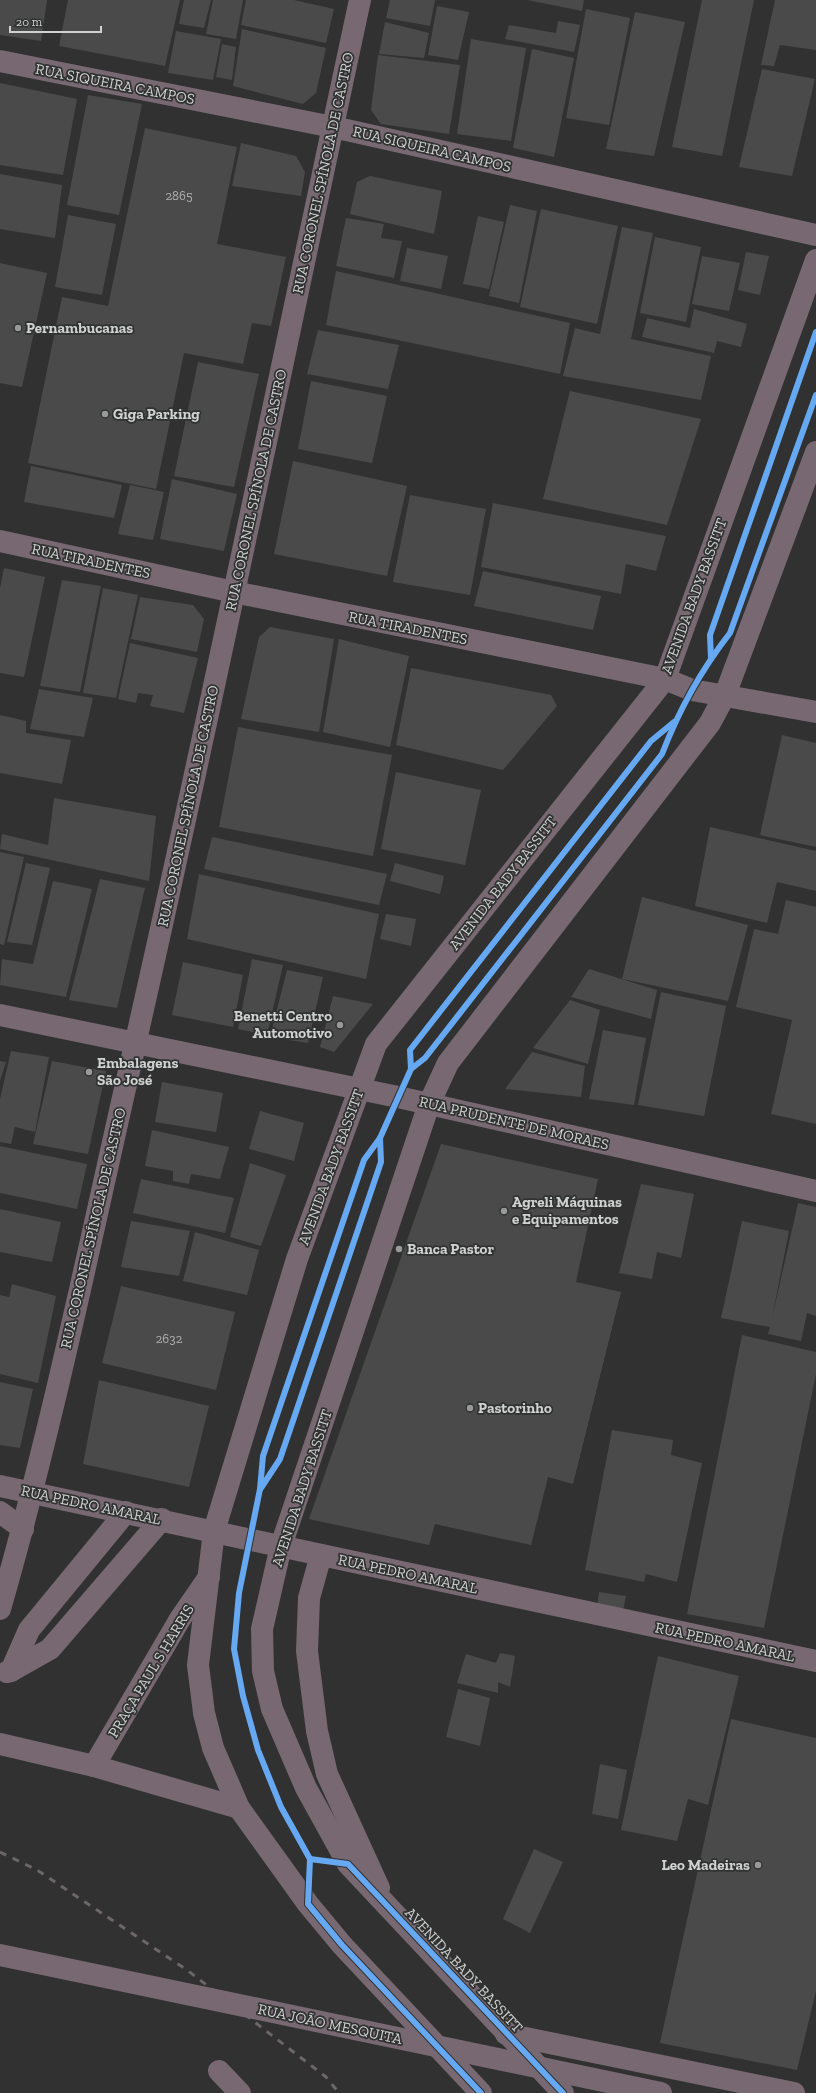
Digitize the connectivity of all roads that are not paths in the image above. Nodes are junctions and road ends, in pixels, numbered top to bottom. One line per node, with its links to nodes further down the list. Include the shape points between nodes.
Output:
1 (360, 0): 3 (street, RUA CORONEL SPÍNOLA DE CASTRO)
2 (0, 61): 3 (street, RUA SIQUEIRA CAMPOS)
3 (333, 127): 4 (street, RUA SIQUEIRA CAMPOS); 8 (street, RUA CORONEL SPÍNOLA DE CASTRO)
4 (816, 235)
5 (816, 260): 9 (street, AVENIDA BADY BASSITT)
6 (816, 452): 10 (street, AVENIDA BADY BASSITT)
7 (0, 541): 8 (street, RUA TIRADENTES)
8 (234, 592): 9 (street, RUA TIRADENTES); 13 (street, RUA CORONEL SPÍNOLA DE CASTRO)
9 (665, 679): 10 (street, RUA TIRADENTES, via 692,690); 14 (street, AVENIDA BADY BASSITT, via 376,1044)
10 (725, 695): 11 (street, RUA TIRADENTES); 15 (street, AVENIDA BADY BASSITT, via 710,723 448,1063)
11 (816, 712)
12 (0, 1015): 13 (street, RUA PRUDENTE DE MORAES)
13 (136, 1043): 14 (street, RUA PRUDENTE DE MORAES); 18 (street, RUA CORONEL SPÍNOLA DE CASTRO)
14 (359, 1090): 15 (street, RUA PRUDENTE DE MORAES); 23 (street, AVENIDA BADY BASSITT, via 297,1259)
15 (429, 1104): 16 (street, RUA PRUDENTE DE MORAES); 24 (street, AVENIDA BADY BASSITT)
16 (816, 1191)
17 (0, 1486): 18 (street, RUA PEDRO AMARAL)
18 (33, 1493): 20 (street, RUA PEDRO AMARAL); 22 (street, RUA CORONEL SPÍNOLA DE CASTRO)
19 (0, 1512): 22 (street)
20 (126, 1512): 21 (street, RUA PEDRO AMARAL); 29 (street, via 29,1630)
21 (162, 1519): 23 (street, RUA PEDRO AMARAL); 29 (street, via 50,1649)
22 (23, 1529): 27 (street, RUA CORONEL SPÍNOLA DE CASTRO)
23 (214, 1531): 24 (street, RUA PEDRO AMARAL); 26 (street, AVENIDA BADY BASSITT)
24 (281, 1546): 25 (street, RUA PEDRO AMARAL); 33 (street, AVENIDA BADY BASSITT, via 262,1629 263,1671 272,1709 306,1788 348,1864)
25 (322, 1555): 28 (street, RUA PEDRO AMARAL); 33 (street, via 309,1598 307,1651 317,1731 327,1774 351,1831)
26 (209, 1577): 31 (street, PRAÇA PAUL S HARRIS, via 180,1619); 32 (street, AVENIDA BADY BASSITT, via 198,1666 204,1713 213,1748)
27 (0, 1609)
28 (816, 1661)
29 (5, 1672)
30 (0, 1744): 31 (street)
31 (94, 1766): 32 (street)
32 (239, 1808): 38 (street, AVENIDA BADY BASSITT, via 308,1904 342,1945)
33 (390, 1911): 35 (street, AVENIDA BADY BASSITT)
34 (0, 1955): 40 (street, RUA JOÃO MESQUITA, bridge)
35 (506, 2034): 39 (street, AVENIDA BADY BASSITT); 41 (street)
36 (220, 2071): 37 (street)
37 (240, 2093)
38 (481, 2093)
39 (563, 2093)
40 (661, 2093)
41 (794, 2093)

